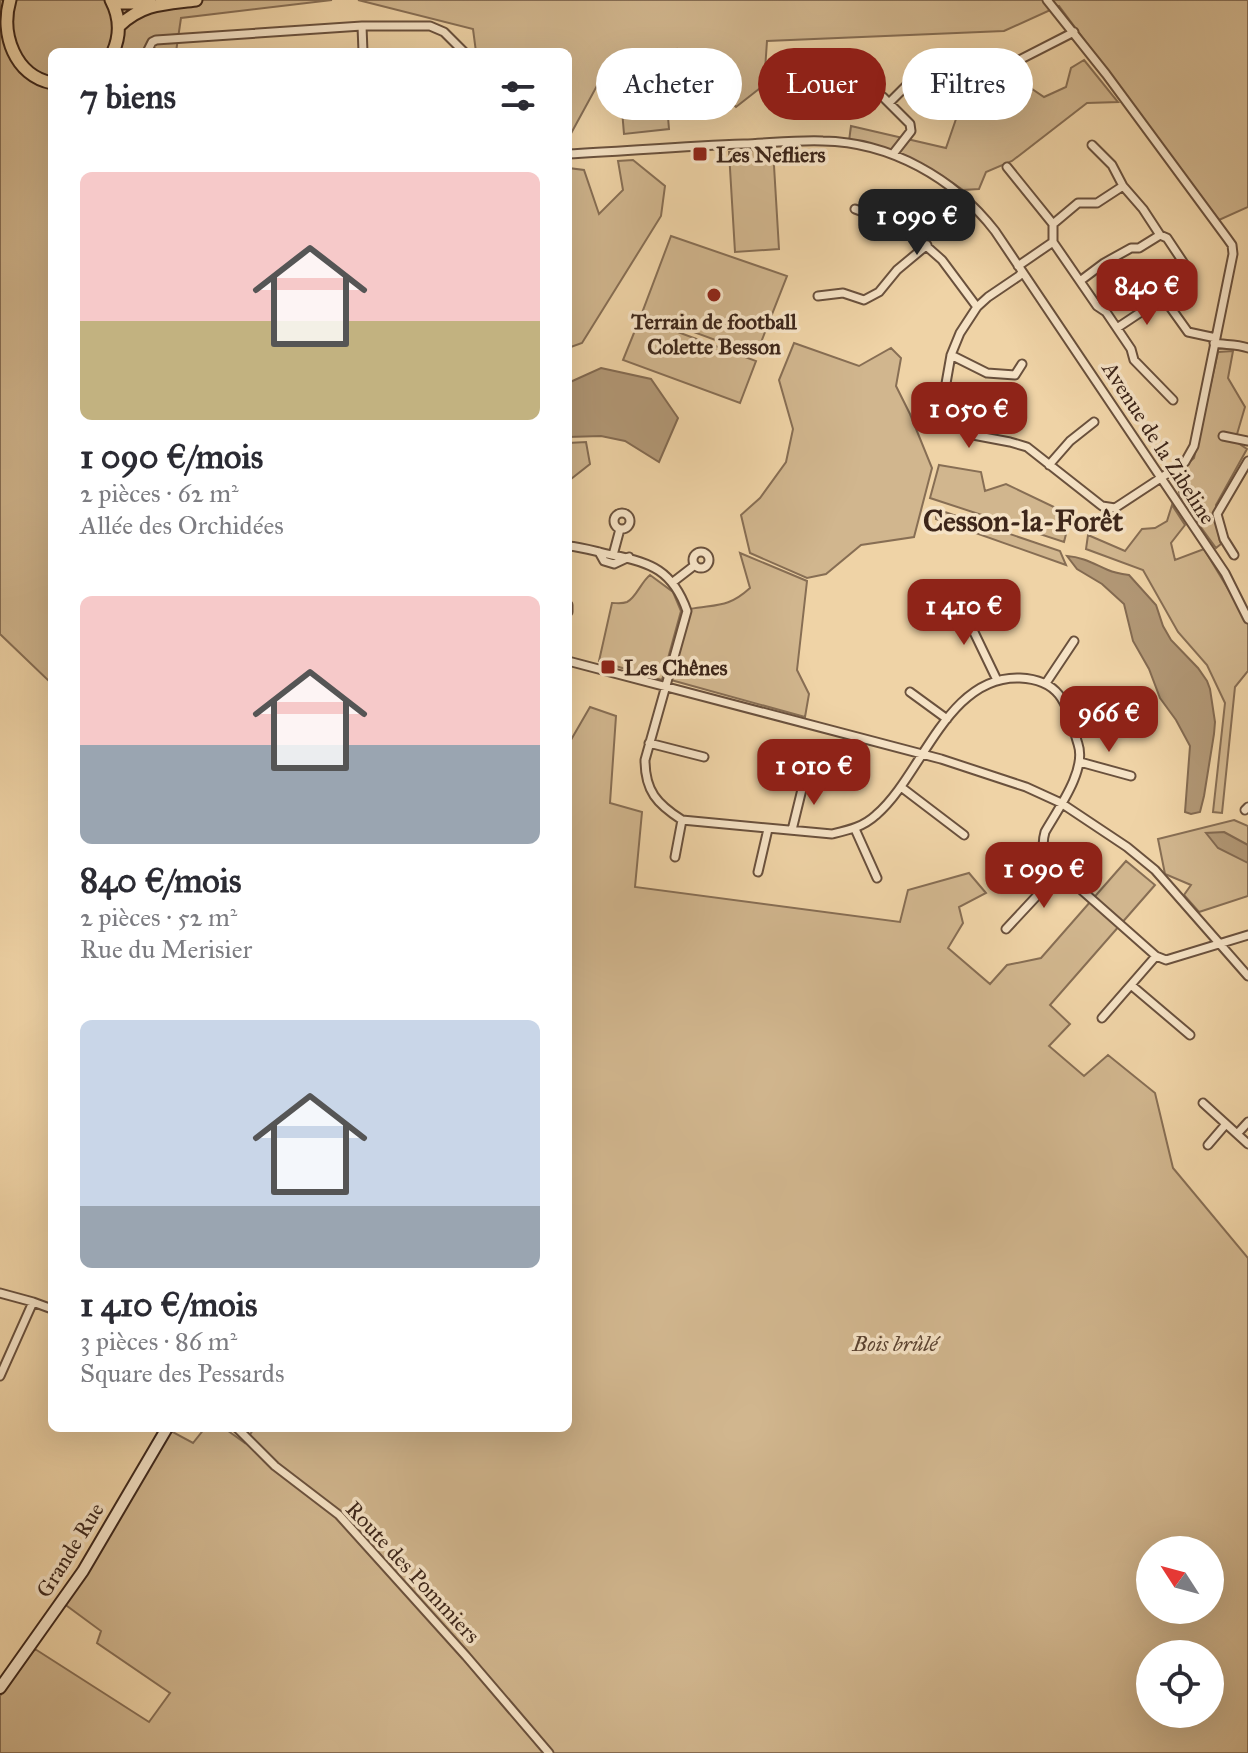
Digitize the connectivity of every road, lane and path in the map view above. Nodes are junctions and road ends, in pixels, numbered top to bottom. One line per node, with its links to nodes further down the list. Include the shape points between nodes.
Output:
1 (196, 0): 5 (main road)
2 (1047, 0): 9 (street)
3 (144, 1): 4 (main road); 5 (main road)
4 (112, 2): 7 (main road)
5 (159, 4): 7 (main road, via 135,12)
6 (5, 6): 14 (main road)
7 (119, 26): 10 (main road)
8 (362, 26): 11 (street, via 156,40); 12 (street); 13 (street, via 430,26)
9 (1074, 32): 17 (street, via 977,80 954,71 916,76); 34 (street, via 1232,245)
10 (115, 48)
11 (149, 48)
12 (363, 48)
13 (460, 48)
14 (5, 49): 15 (main road, via 31,76)
15 (48, 82)
16 (886, 100): 17 (street)
17 (889, 103): 20 (street, via 911,131)
18 (1092, 145): 22 (street)
19 (572, 154): 20 (street, Avenue de la Zibeline, via 822,141)
20 (893, 154): 28 (street, Avenue de la Zibeline, via 967,199)
21 (1007, 167): 24 (street)
22 (1123, 186): 24 (street, via 1097,203 1078,203); 25 (street)
23 (855, 209): 27 (street, via 906,228)
24 (1053, 224): 26 (street)
25 (1160, 235): 29 (street); 31 (street, via 1185,265 1185,274 1171,285)
26 (1053, 242): 28 (street); 29 (street)
27 (927, 245): 30 (street, via 864,300 843,293); 32 (street)
28 (1020, 269): 32 (street, via 1019,276); 44 (street, Avenue de la Zibeline)
29 (1080, 281): 33 (street)
30 (818, 296)
31 (1168, 304): 33 (street, via 1150,306); 34 (street, via 1188,332)
32 (977, 307): 36 (street)
33 (1117, 328): 38 (street, via 1134,360)
34 (1215, 341): 35 (street); 44 (street, via 1194,446 1185,462)
35 (1248, 348)
36 (951, 355): 37 (street, via 987,373 1015,375); 43 (street, via 945,389 962,428 1027,447)
37 (1022, 364)
38 (1173, 400)
39 (1094, 422): 43 (street)
40 (1223, 436): 41 (street)
41 (1248, 441)
42 (1248, 461): 49 (street, via 1217,514)
43 (1049, 465): 44 (street, via 1112,509)
44 (1161, 478): 54 (street, Avenue de la Zibeline, via 1225,573)
45 (620, 529): 48 (street)
46 (572, 547): 47 (street)
47 (599, 552): 48 (street); 50 (street, via 614,564)
48 (613, 555): 50 (street)
49 (1234, 555)
50 (629, 557): 52 (street)
51 (695, 565): 52 (street)
52 (673, 582): 59 (street, via 687,611)
53 (959, 601): 57 (street)
54 (1248, 619)
55 (1074, 641): 58 (street)
56 (572, 662): 59 (street)
57 (997, 680): 58 (street); 61 (street)
58 (1046, 683): 65 (street, via 1068,711)
59 (665, 686): 62 (street); 63 (street)
60 (910, 692): 61 (street)
61 (947, 719): 63 (street)
62 (649, 743): 64 (street); 70 (street, via 645,776 652,794)
63 (922, 754): 68 (street); 69 (street)
64 (704, 757)
65 (1080, 762): 66 (street); 69 (street)
66 (1131, 776)
67 (805, 777): 73 (street)
68 (901, 787): 72 (street); 74 (street)
69 (1061, 803): 76 (street, via 1042,842 1044,854); 81 (street, via 1147,863)
70 (682, 820): 71 (street); 75 (street)
71 (768, 829): 73 (street); 77 (street)
72 (855, 829): 73 (street, via 832,834); 78 (street)
73 (792, 830)
74 (964, 835)
75 (675, 857)
76 (1060, 871): 79 (street); 82 (street)
77 (758, 872)
78 (877, 878)
79 (1006, 929)
80 (1248, 935): 81 (street)
81 (1219, 943): 82 (street, via 1166,960); 83 (street)
82 (1156, 956): 84 (street)
83 (1248, 976)
84 (1131, 985): 85 (street); 86 (street)
85 (1102, 1018)
86 (1190, 1035)
87 (1203, 1103): 89 (street)
88 (1248, 1122): 90 (street)
89 (1226, 1124): 90 (street); 92 (street)
90 (1237, 1134): 91 (street)
91 (1248, 1144)
92 (1208, 1145)
93 (0, 1293): 94 (street)
94 (33, 1302): 95 (street); 96 (street)
95 (48, 1308)
96 (0, 1376)
97 (165, 1432): 99 (main road, Grande Rue, via 83,1571)
98 (241, 1432): 100 (street, Route des Pommiers, via 339,1515)
99 (0, 1688)
100 (549, 1753)

